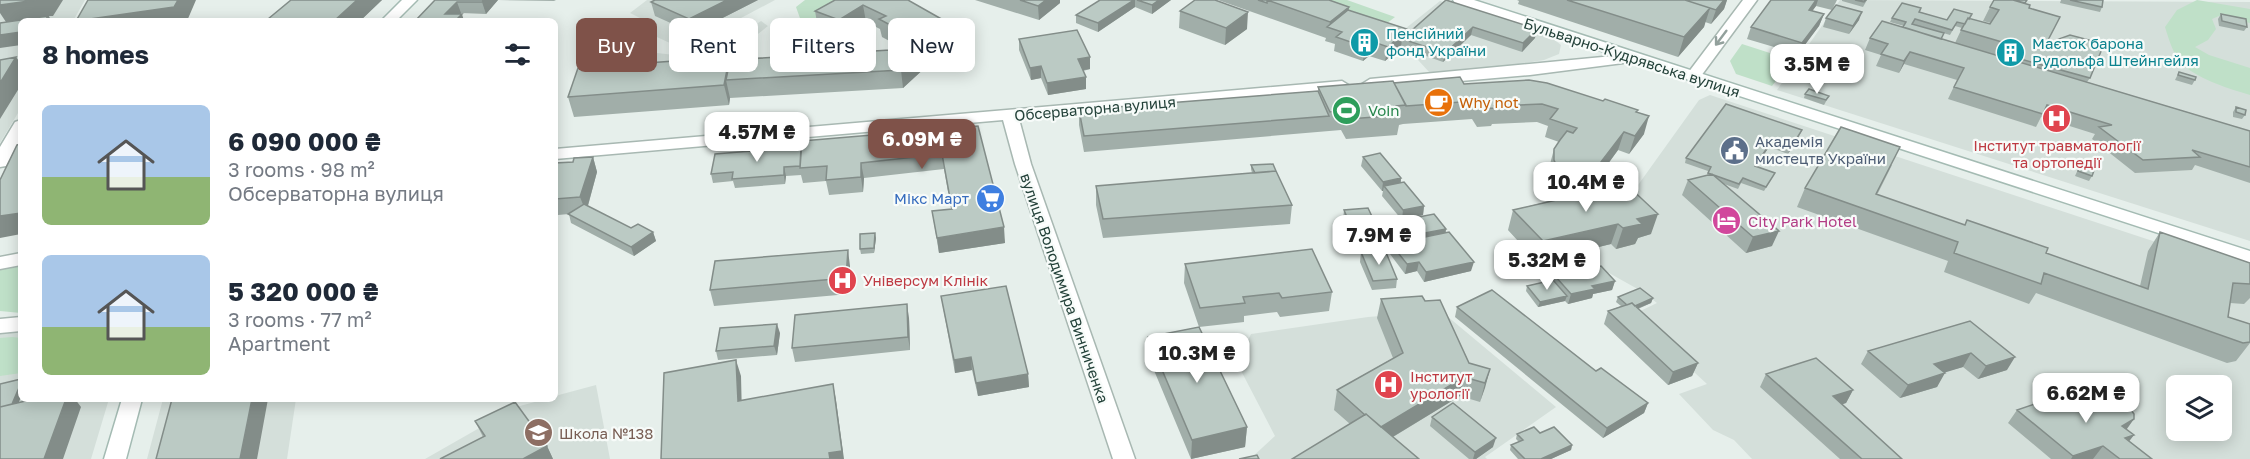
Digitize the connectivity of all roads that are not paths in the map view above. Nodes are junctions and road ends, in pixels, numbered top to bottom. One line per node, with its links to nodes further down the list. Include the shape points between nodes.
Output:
1 (410, 0): 4 (street)
2 (1460, 0): 5 (street, Бульварно-Кудрявська вулиця)
3 (1750, 0): 6 (street, one-way to 6)
4 (391, 18)
5 (1634, 58): 6 (street, Бульварно-Кудрявська вулиця); 7 (street, Обсерваторна вулиця)
6 (1693, 77): 11 (street, Бульварно-Кудрявська вулиця)
7 (1010, 116): 9 (street, Обсерваторна вулиця); 18 (street, вулиця Володимира Винниченка)
8 (18, 130): 10 (street)
9 (558, 154)
10 (0, 162)
11 (2250, 257)
12 (18, 260): 13 (street)
13 (0, 263)
14 (18, 324): 15 (street)
15 (0, 326)
16 (131, 402): 17 (street)
17 (115, 459)
18 (1124, 459)

